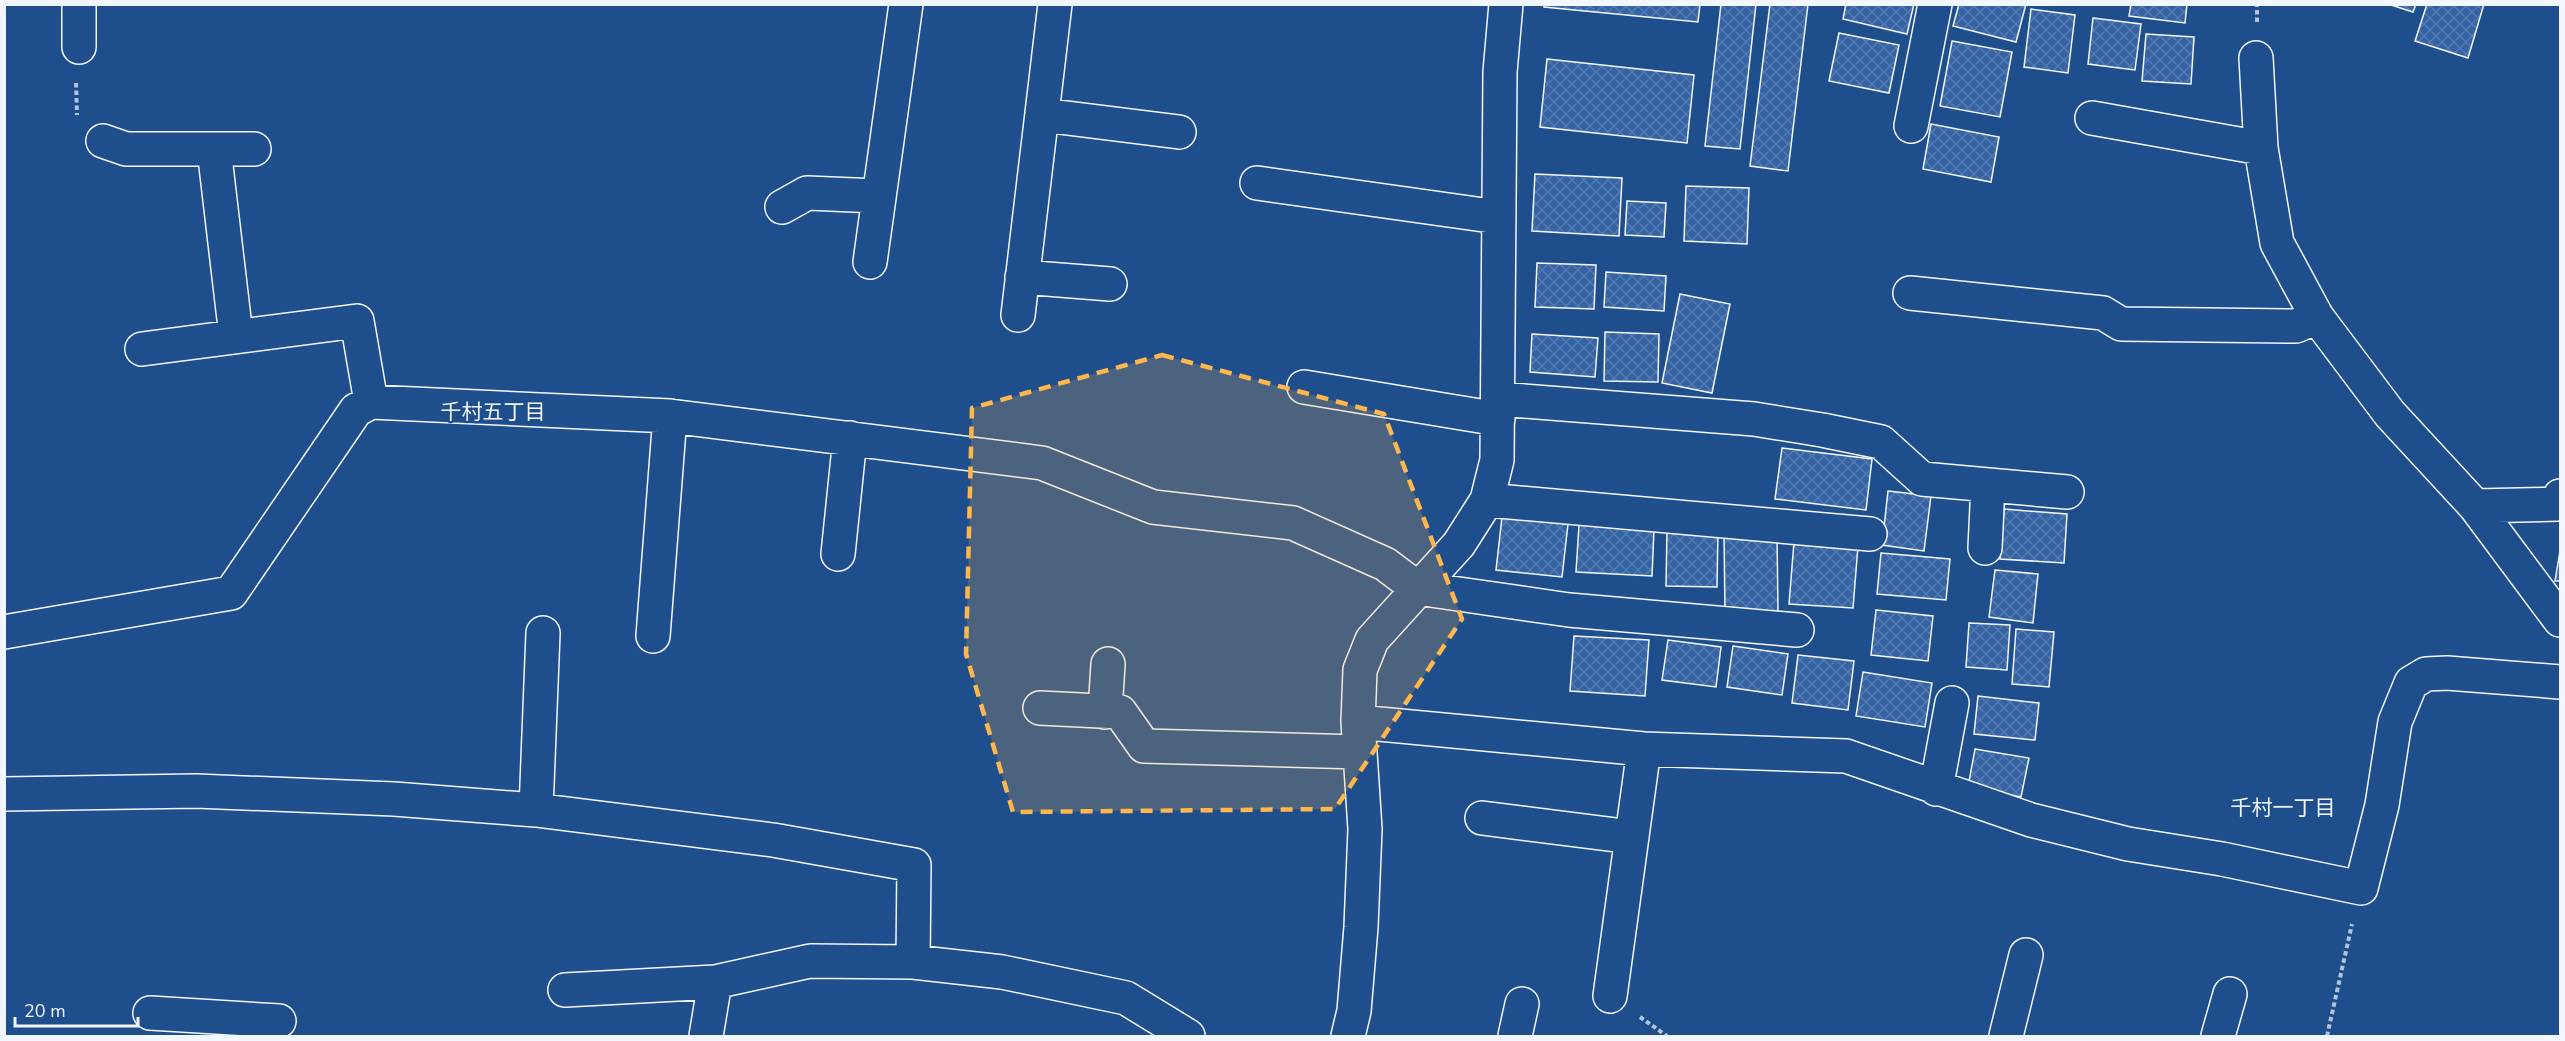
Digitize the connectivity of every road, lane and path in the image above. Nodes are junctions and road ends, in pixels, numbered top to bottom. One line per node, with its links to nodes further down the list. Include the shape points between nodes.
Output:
1 (79, 4): 6 (street)
2 (906, 4): 17 (street)
3 (1055, 4): 8 (street)
4 (1506, 4): 19 (street, via 1500,72)
5 (1935, 4): 10 (street)
6 (80, 48): 12 (path, via 75,51 78,141)
7 (2256, 58): 13 (street)
8 (1044, 115): 11 (street); 21 (street)
9 (2092, 118): 13 (street)
10 (1911, 126)
11 (1179, 132)
12 (103, 141): 14 (street, via 126,149)
13 (2261, 148): 25 (street, via 2277,243)
14 (214, 149): 15 (street); 26 (street)
15 (254, 149)
16 (1257, 183): 19 (street)
17 (878, 196): 18 (street, via 807,193); 20 (street)
18 (782, 207)
19 (1498, 217): 30 (street)
20 (870, 262)
21 (1022, 277): 22 (street); 24 (street)
22 (1110, 284)
23 (1910, 293): 25 (street, via 2103,313 2121,324 2296,326)
24 (1018, 315)
25 (2317, 317): 37 (street, via 2390,414)
26 (236, 336): 27 (street); 29 (street, via 357,321)
27 (142, 349)
28 (1304, 387): 30 (street)
29 (371, 402): 31 (street); 44 (street, via 356,410 231,593)
30 (1498, 409): 33 (street, via 1754,419 1881,442 1922,478); 36 (street, via 1497,459)
31 (670, 416): 32 (street); 46 (street)
32 (850, 438): 40 (street); 41 (street, via 1042,463 1153,507 1293,523 1385,564)
33 (1988, 485): 34 (street); 39 (street)
34 (2067, 492)
35 (2560, 496): 37 (street, via 2558,504)
36 (1487, 500): 38 (street); 41 (street, via 1460,544)
37 (2475, 506): 42 (street)
38 (1870, 534)
39 (1985, 548)
40 (838, 554)
41 (1417, 588): 43 (street, via 1569,610); 52 (street, via 1371,640 1360,670)
42 (2560, 620)
43 (1797, 630)
44 (4, 632)
45 (543, 633): 56 (street)
46 (653, 636)
47 (1108, 663): 51 (street)
48 (2560, 682): 59 (street, via 2447,673 2426,674 2411,682 2395,722 2382,805)
49 (1952, 703): 54 (street)
50 (1040, 708): 51 (street)
51 (1105, 712): 52 (street, via 1120,712 1144,746)
52 (1358, 737): 53 (street); 72 (street, via 1365,829 1354,1011)
53 (1644, 748): 54 (street, via 1846,756); 58 (street)
54 (1936, 789): 59 (street, via 2031,820 2128,844)
55 (4, 794): 56 (street, via 196,791 394,799)
56 (536, 810): 61 (street, via 773,840 914,865)
57 (1482, 818): 58 (street)
58 (1632, 837): 65 (street)
59 (2361, 888): 76 (path)
60 (2026, 955): 74 (street)
61 (913, 962): 62 (street, via 810,961); 71 (street, via 1002,972 1126,998)
62 (716, 982): 63 (street); 70 (street)
63 (565, 990)
64 (2230, 994): 75 (street)
65 (1610, 996)
66 (1522, 1004): 73 (street)
67 (150, 1013): 69 (street)
68 (279, 1021): 69 (street)
69 (192, 1026)
70 (706, 1036)
71 (1188, 1036)
72 (1348, 1036)
73 (1515, 1036)
74 (2006, 1036)
75 (2218, 1036)
76 (2327, 1036)

